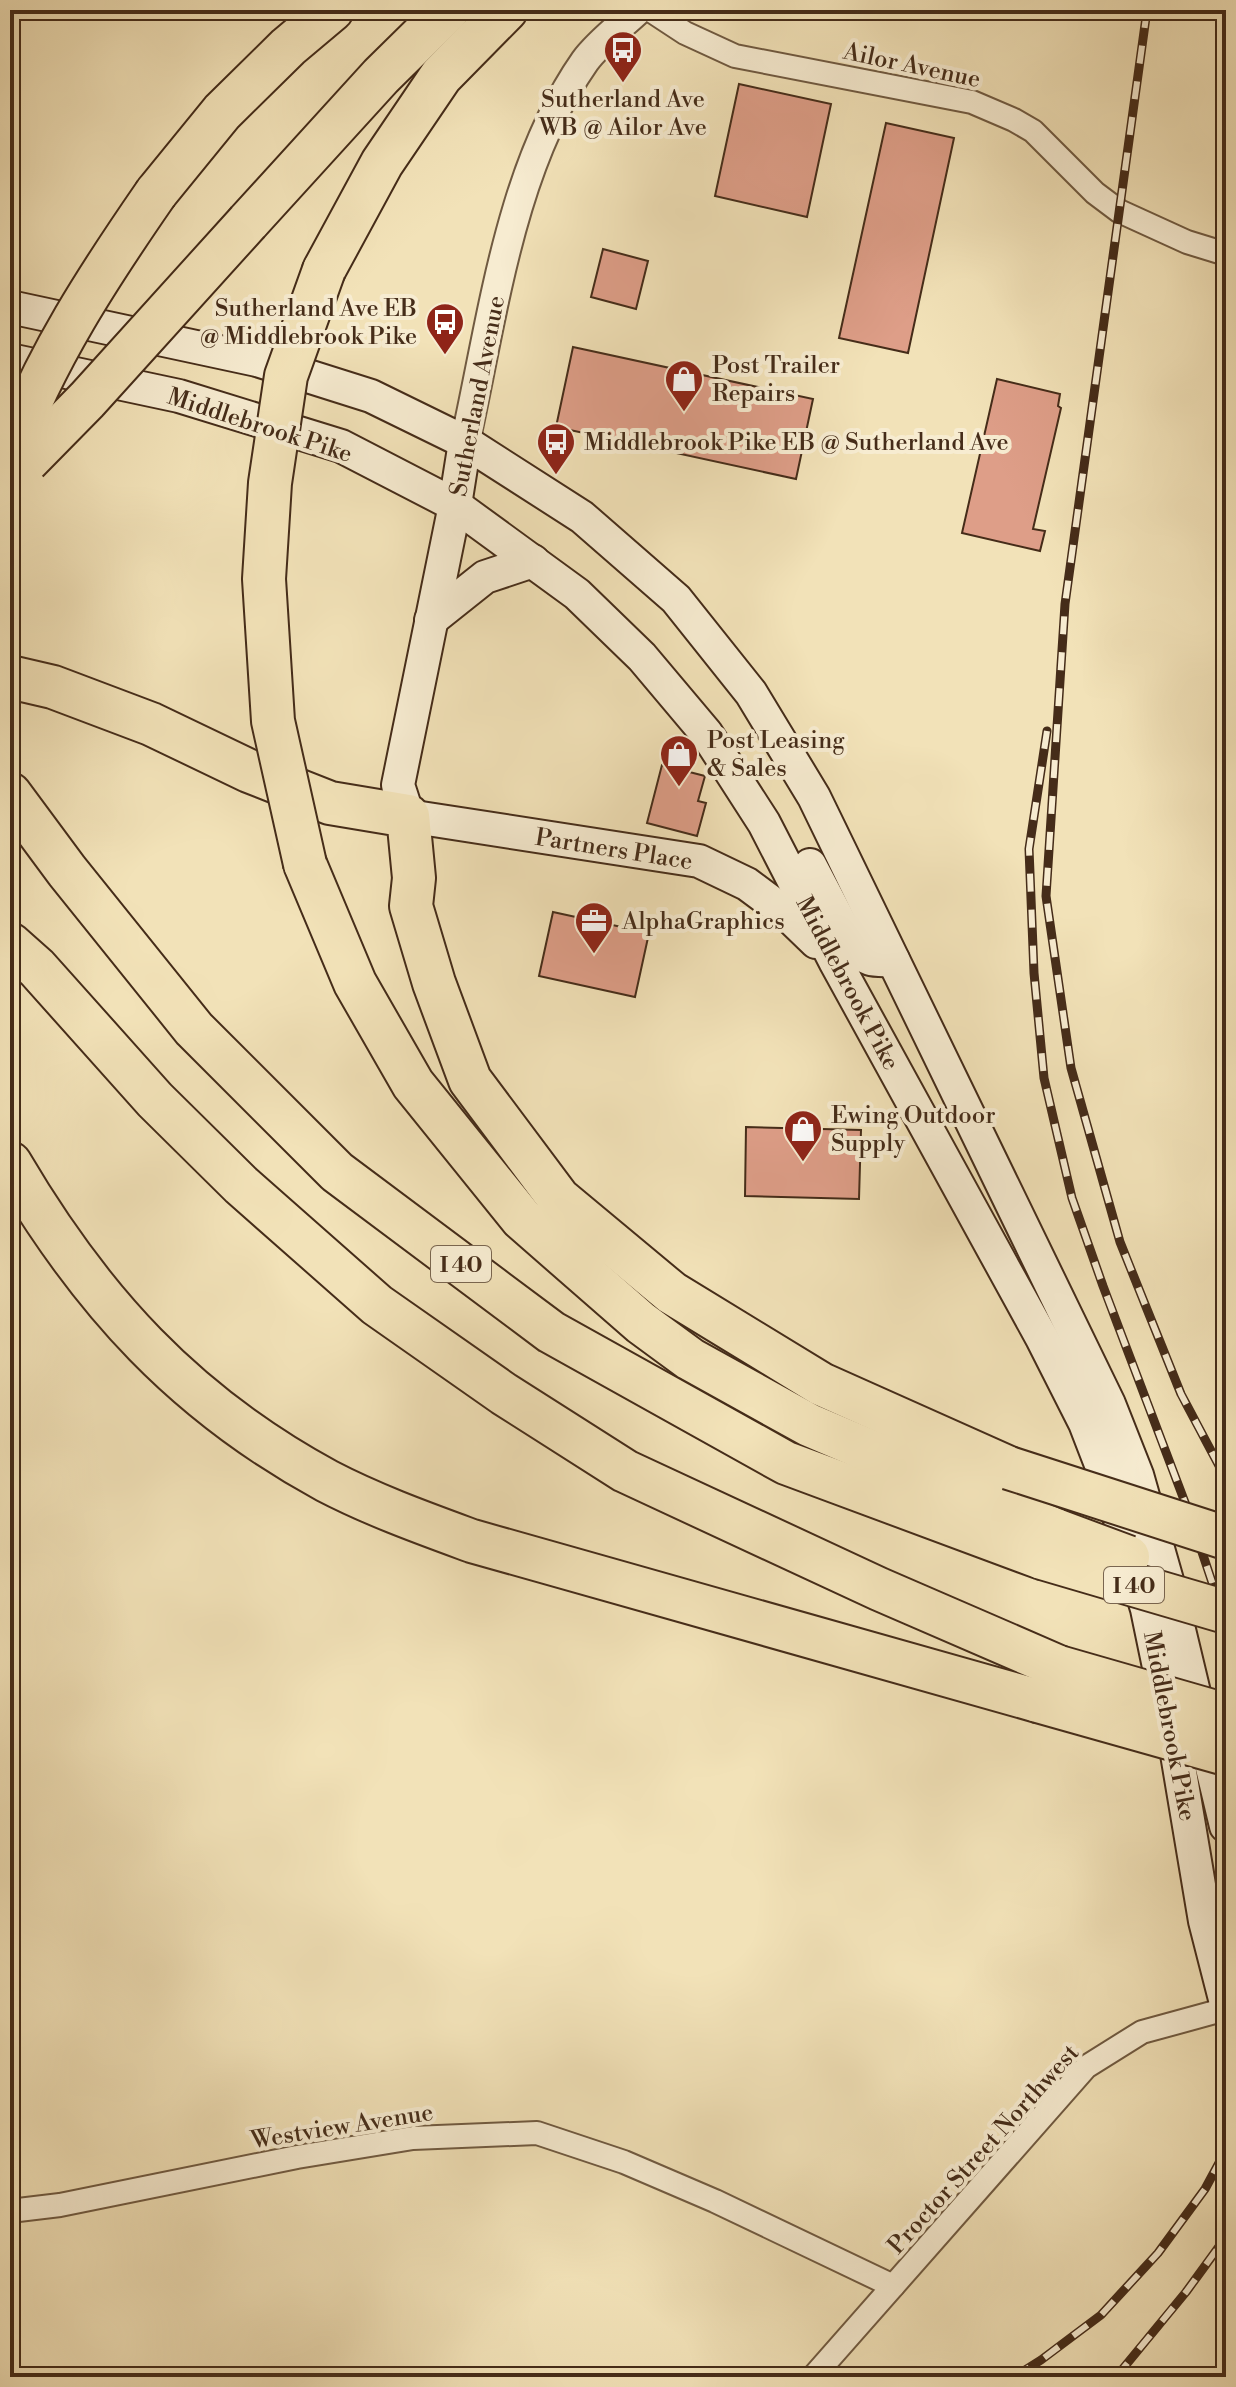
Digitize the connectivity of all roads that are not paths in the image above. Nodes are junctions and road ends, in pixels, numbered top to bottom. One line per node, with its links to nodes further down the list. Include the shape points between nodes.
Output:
1 (332, 10): 10 (highway, bridge, via 222,112 156,193 97,279 49,365)
2 (448, 10): 10 (highway, bridge, via 381,76 87,400)
3 (506, 10): 26 (highway, bridge, via 441,76 382,163 324,270 286,376 270,483 264,579 273,721 305,864 355,983 413,1084 522,1219 690,1359 809,1425)
4 (638, 10): 9 (street, Sutherland Avenue, via 586,59 546,129 512,224)
5 (650, 10): 6 (street, Ailor Avenue, via 735,56 972,102 1033,131 1119,211)
6 (1226, 254)
7 (10, 307): 9 (main road, Middlebrook Pike, via 257,360 371,396)
8 (10, 360): 11 (main road, Middlebrook Pike, via 179,396 341,446)
9 (465, 442): 11 (main road, Sutherland Avenue); 20 (main road, Middlebrook Pike, via 582,517 676,599 751,693 814,797)
10 (16, 462)
11 (455, 505): 12 (main road, Middlebrook Pike); 13 (main road, Sutherland Avenue)
12 (533, 561): 13 (main road, via 485,577); 17 (main road, Middlebrook Pike, via 577,594 642,657 706,733)
13 (431, 620): 16 (main road, Sutherland Avenue, via 398,785)
14 (10, 677): 16 (highway, via 53,687 151,724 330,803)
15 (10, 794): 26 (highway, I 40, via 194,1029 337,1172 551,1332 786,1463)
16 (408, 816): 21 (main road, Partners Place, via 699,861 747,884); 25 (highway, bridge, via 411,906 470,1080 559,1199 672,1293 821,1384 1009,1468)
17 (764, 823): 20 (main road, via 793,844 809,864 860,954 871,961); 21 (main road, Middlebrook Pike)
18 (10, 929): 19 (highway)
19 (23, 956): 29 (highway, via 241,1185 377,1305 625,1471 865,1583)
20 (893, 960): 23 (main road, Middlebrook Pike)
21 (835, 961): 24 (main road, Middlebrook Pike)
22 (10, 1163): 29 (highway, via 90,1284 149,1350 260,1442 328,1481 472,1541)
23 (1022, 1227): 24 (main road); 32 (main road, Middlebrook Pike, via 1109,1404 1137,1475)
24 (989, 1244): 33 (main road, Middlebrook Pike, via 1085,1423 1112,1493 1147,1609 1205,1921)
25 (1226, 1538)
26 (1050, 1544): 27 (highway, bridge); 28 (highway, I 40, bridge)
27 (1226, 1595)
28 (1226, 1612)
29 (1049, 1684): 30 (highway, bridge); 31 (highway, bridge)
30 (1226, 1715)
31 (1226, 1754)
32 (1226, 1826)
33 (1226, 2006): 35 (street, Proctor Street Northwest, via 1142,2032 1086,2067)
34 (10, 2211): 35 (street, Westview Avenue, via 413,2138 537,2133 650,2173)
35 (893, 2286): 36 (street, Proctor Street Northwest)
36 (813, 2377)

